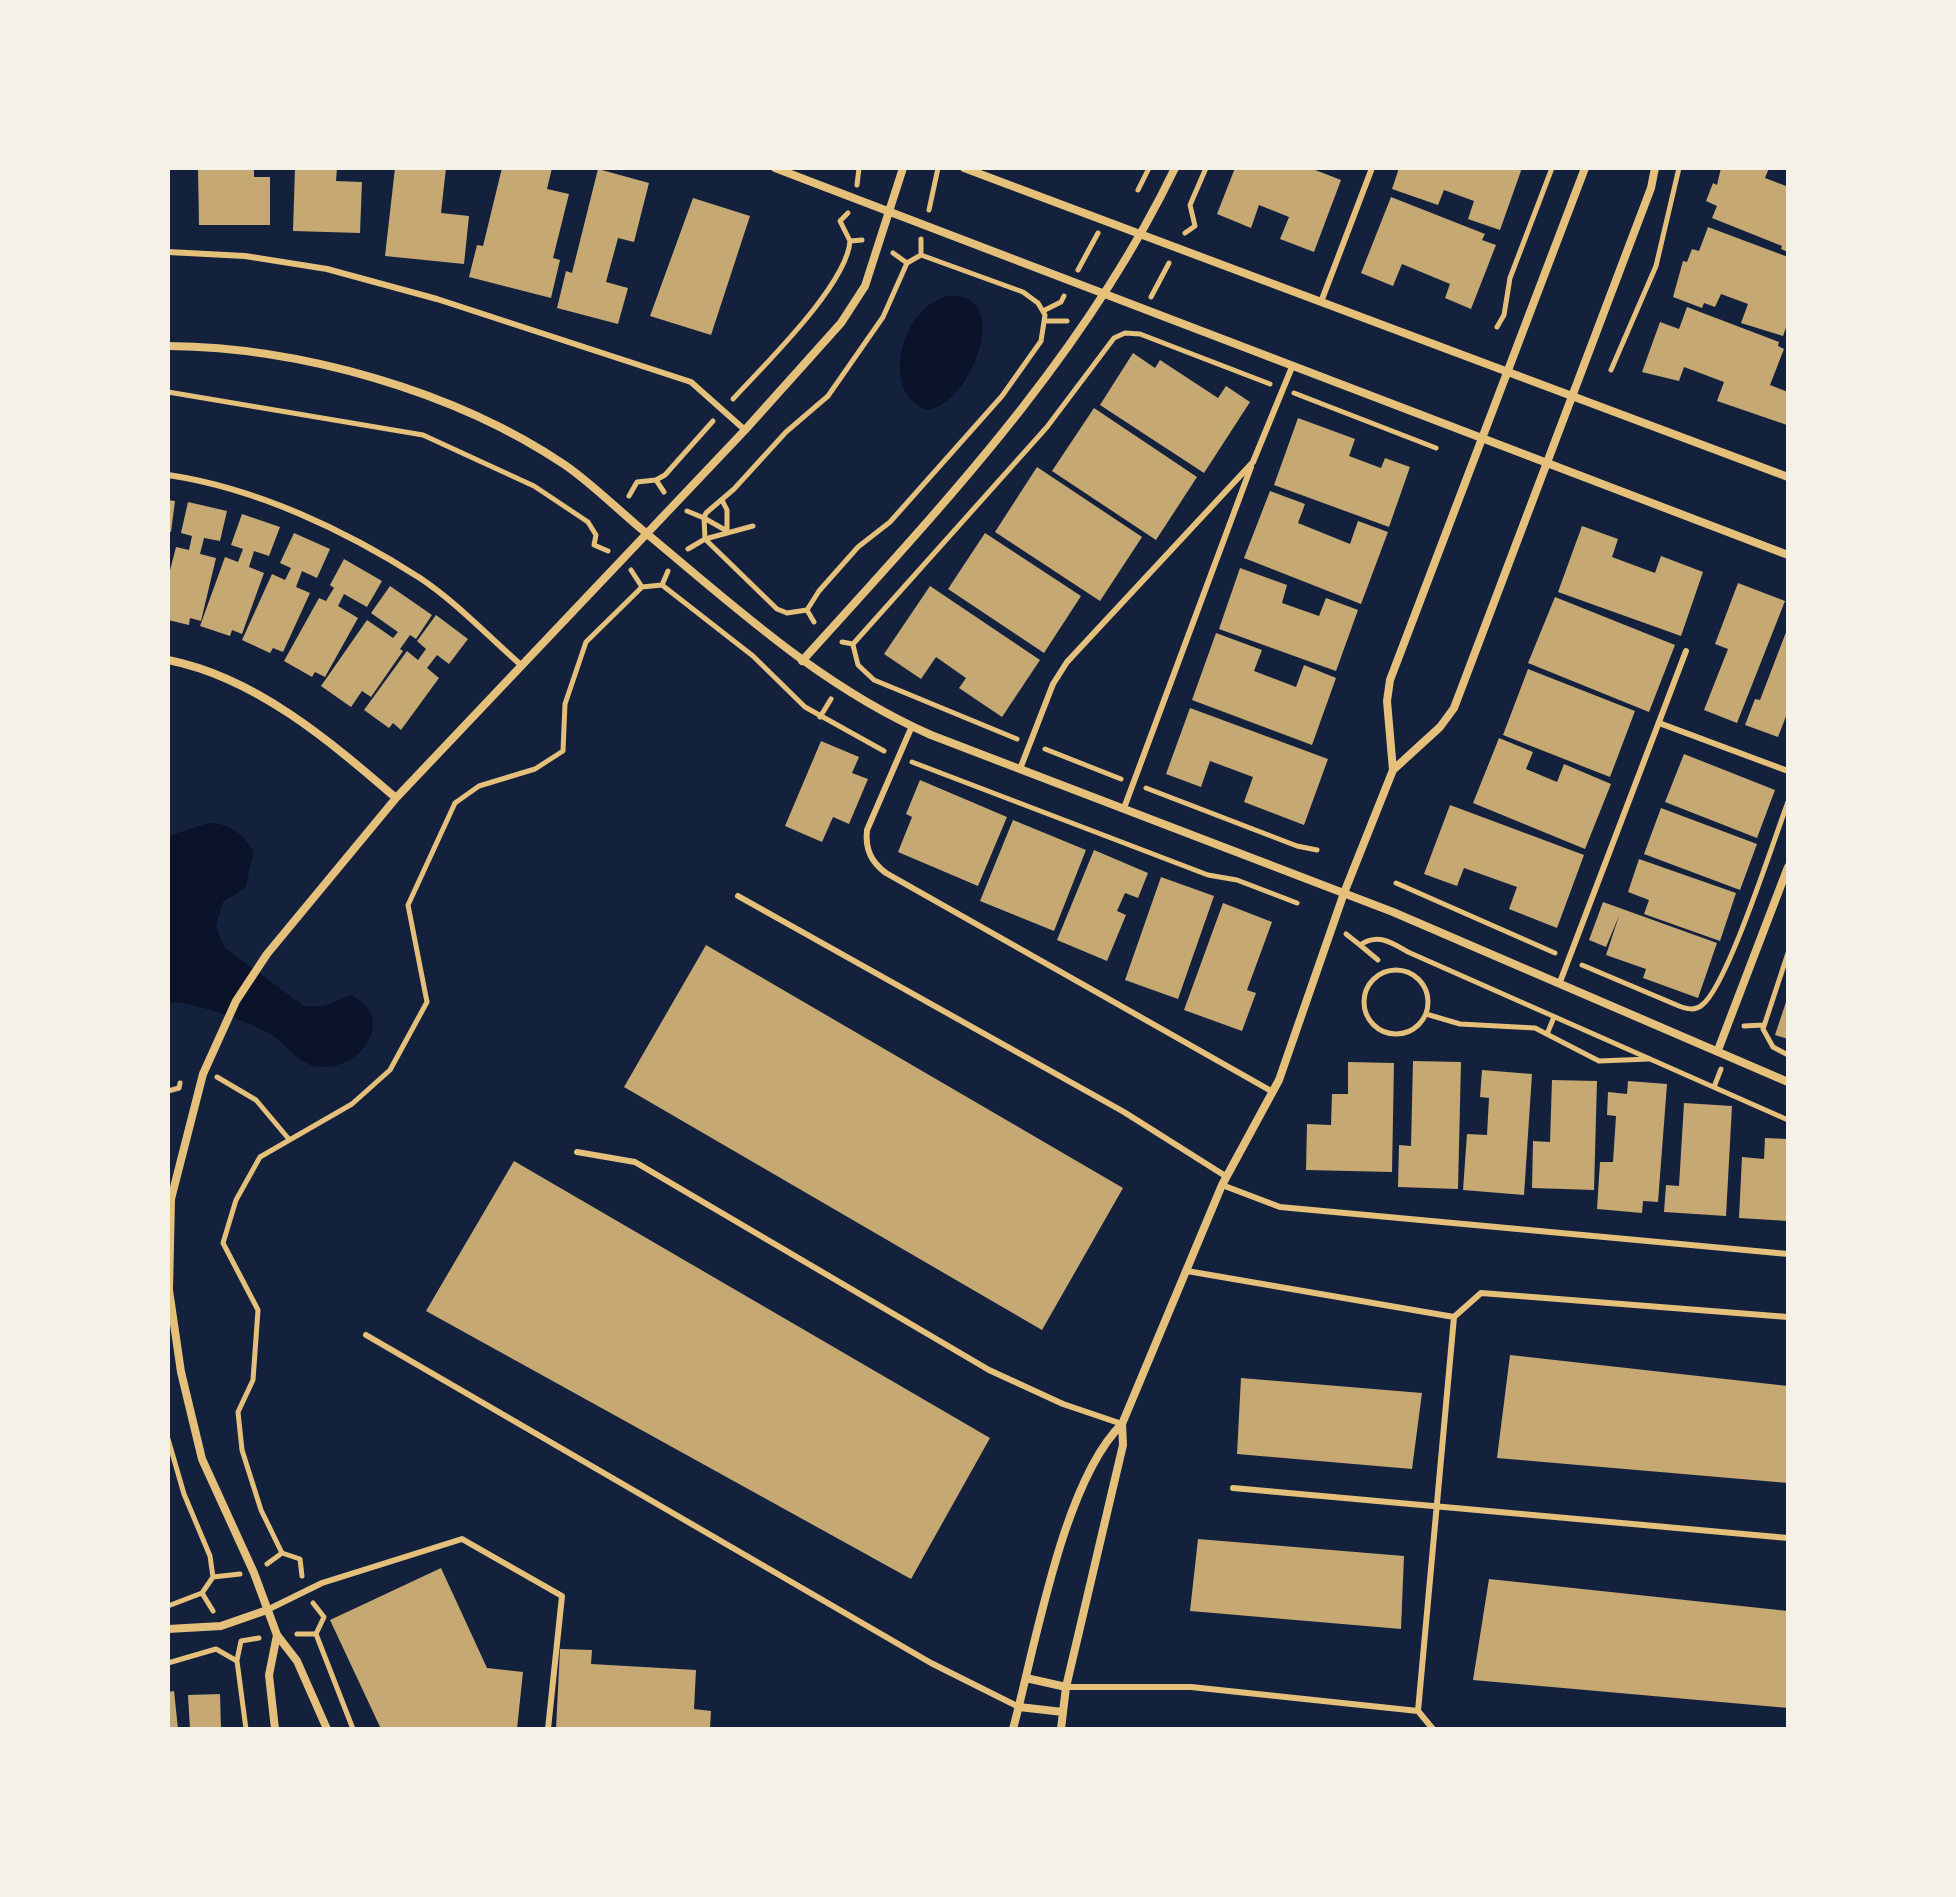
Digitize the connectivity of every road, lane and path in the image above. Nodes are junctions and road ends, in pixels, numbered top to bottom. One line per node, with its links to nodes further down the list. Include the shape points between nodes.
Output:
1 (775, 168): 12 (street)
2 (903, 168): 12 (street)
3 (964, 168): 13 (street)
4 (1149, 168): 11 (path)
5 (1175, 168): 14 (street)
6 (1372, 168): 21 (lane)
7 (1552, 168): 23 (path)
8 (1585, 168): 27 (street)
9 (1655, 168): 30 (street)
10 (1679, 168): 26 (path, via 1656,266)
11 (1138, 190)
12 (891, 214): 19 (street); 32 (street, via 853,307)
13 (1105, 219): 14 (street); 19 (path)
14 (1141, 231): 20 (street); 21 (street)
15 (850, 241): 31 (path, via 845,259 815,307)
16 (168, 252): 31 (lane, via 245,256 362,277 685,380)
17 (921, 255): 22 (path, via 1023,292)
18 (907, 263): 40 (path, via 883,317 831,392)
19 (1072, 282): 20 (street); 22 (path, via 1061,302)
20 (1104, 295): 25 (street); 50 (street, via 1021,413)
21 (1321, 302): 27 (street)
22 (1043, 311): 49 (path, via 1041,341 1002,396 890,522 849,557)
23 (1497, 327)
24 (168, 346): 43 (street, via 312,362 418,393 497,427 565,466)
25 (1292, 367): 28 (lane); 33 (street)
26 (1611, 370)
27 (1507, 372): 30 (street); 33 (street)
28 (1283, 389): 34 (path); 35 (lane); 51 (path, via 1140,334 1114,338 1047,427)
29 (168, 392): 47 (path, via 423,435 545,493 588,522 596,535 594,545)
30 (1572, 396): 36 (street); 38 (street)
31 (724, 409): 32 (lane); 39 (path)
32 (745, 430): 43 (street)
33 (1482, 439): 36 (street); 60 (street, via 1390,680)
34 (1436, 448)
35 (1253, 462): 58 (lane, via 1067,662); 62 (lane)
36 (1547, 464): 45 (street); 60 (street, via 1450,715)
37 (168, 475): 55 (lane, via 198,479 316,519 422,579)
38 (1788, 477)
39 (656, 480)
40 (722, 500): 42 (path); 42 (path, via 704,518)
41 (753, 526): 42 (path)
42 (727, 531): 44 (path)
43 (647, 533): 46 (street); 47 (street)
44 (705, 539): 46 (path); 49 (path, via 777,609 791,614)
45 (1788, 555)
46 (679, 560): 48 (path, via 662,585); 54 (street)
47 (621, 561): 48 (path); 55 (street)
48 (642, 587): 88 (path, via 586,642 565,704 563,751 535,769 479,786 455,803 408,905 427,1002 390,1070 352,1104)
49 (807, 610): 50 (path)
50 (828, 632): 51 (path); 54 (street)
51 (853, 644): 58 (path, via 858,665 874,680)
52 (1686, 651): 56 (lane)
53 (168, 660): 63 (street, via 187,663 262,698 327,739)
54 (802, 661): 57 (street, via 851,695)
55 (521, 665): 63 (street)
56 (1659, 723): 61 (lane); 74 (lane)
57 (912, 726): 59 (street); 86 (lane, via 867,830 874,863)
58 (1029, 743): 59 (lane); 62 (path)
59 (1020, 769): 65 (street)
60 (1393, 770): 69 (street)
61 (1788, 771)
62 (1133, 783): 65 (lane); 66 (path)
63 (396, 798): 83 (street, via 267,954 236,1001)
64 (1788, 802): 74 (path, via 1724,972 1702,1005 1679,1006)
65 (1124, 808): 69 (street)
66 (1317, 850)
67 (1788, 867): 80 (street)
68 (1396, 883): 74 (path)
69 (1344, 893): 71 (street); 76 (street)
70 (738, 896): 90 (lane, via 1124,1112)
71 (1332, 929): 72 (path); 86 (street)
72 (1360, 945): 75 (path); 78 (path, via 1389,940)
73 (1788, 953): 81 (path, via 1763,1029 1773,1047)
74 (1569, 959): 76 (lane)
75 (1378, 960)
76 (1560, 982): 80 (street)
77 (1426, 1014): 77 (path, via 1409,1032 1384,1032 1366,1014 1366,990 1383,972 1408,972 1428,993); 79 (path, via 1456,1024 1526,1026)
78 (1554, 1017): 79 (path); 82 (path)
79 (1547, 1034): 82 (path, via 1599,1061)
80 (1718, 1050): 84 (street)
81 (1788, 1055)
82 (1650, 1059): 87 (path)
83 (203, 1074): 85 (path, via 186,1067 179,1088); 88 (path, via 223,1079 256,1100); 103 (street, via 171,1199 169,1290 202,1459)
84 (1788, 1082)
85 (168, 1091)
86 (1274, 1093): 90 (street)
87 (1788, 1120)
88 (288, 1138): 101 (path, via 260,1157 236,1200 223,1243 258,1310 253,1380 238,1412 242,1450 261,1510 282,1553 300,1559)
89 (577, 1152): 96 (lane, via 635,1162 989,1370)
90 (1225, 1181): 91 (lane, via 1263,1203 1289,1208); 92 (street)
91 (1788, 1254)
92 (1187, 1271): 93 (lane); 96 (street)
93 (1454, 1317): 94 (lane, via 1481,1293); 99 (lane)
94 (1788, 1317)
95 (366, 1335): 109 (lane, via 931,1663)
96 (1122, 1424): 107 (street, via 1100,1450 1081,1493 1049,1584); 108 (street, via 1123,1445)
97 (168, 1439): 102 (path, via 213,1577 202,1593)
98 (1233, 1488): 99 (lane)
99 (1438, 1506): 100 (lane); 110 (lane)
100 (1788, 1538)
101 (304, 1591): 103 (lane); 115 (path, via 324,1617 316,1634); 116 (lane, via 462,1539 562,1596)
102 (168, 1606)
103 (267, 1610): 104 (street, via 221,1626); 105 (street)
104 (168, 1629)
105 (277, 1635): 113 (street, via 269,1675); 114 (street, via 297,1661)
106 (168, 1663): 112 (path, via 216,1649 237,1661)
107 (1026, 1678): 108 (street); 109 (street)
108 (1066, 1687): 110 (lane, via 1191,1687); 111 (street)
109 (1019, 1707): 111 (street); 117 (street)
110 (1418, 1711): 119 (lane)
111 (1063, 1712): 118 (street)
112 (246, 1729)
113 (275, 1729)
114 (327, 1729)
115 (353, 1729)
116 (548, 1729)
117 (1013, 1729)
118 (1061, 1729)
119 (1433, 1729)

